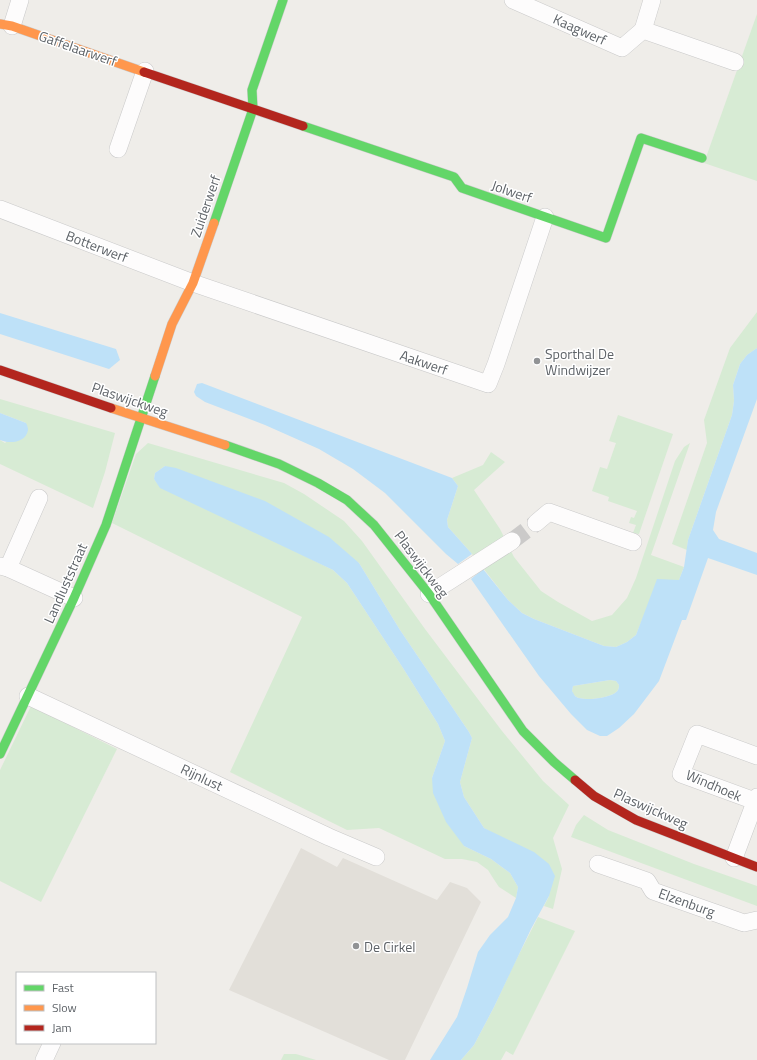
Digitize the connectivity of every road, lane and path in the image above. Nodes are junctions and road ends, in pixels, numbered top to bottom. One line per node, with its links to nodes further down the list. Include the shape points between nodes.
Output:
1 (20, 0): 5 (street, Gaffelaarwerf)
2 (282, 0): 9 (street, Zuiderwerf, via 252,90)
3 (513, 0): 6 (street, Kaagwerf, via 622,48)
4 (652, 0): 6 (street)
5 (6, 25): 8 (street, Gaffelaarwerf)
6 (643, 30): 7 (street)
7 (735, 62)
8 (145, 71): 9 (street, Gaffelaarwerf); 10 (street)
9 (253, 109): 13 (street, Jolwerf, via 454,177 462,188); 14 (street, Zuiderwerf)
10 (118, 149)
11 (702, 158): 13 (street, Jolwerf, via 641,138 606,238)
12 (0, 209): 14 (street, Botterwerf)
13 (545, 217): 14 (street, Aakwerf, via 488,384)
14 (193, 283): 16 (street, Zuiderwerf, via 172,324)
15 (0, 370): 16 (street, Plaswijckweg)
16 (141, 418): 22 (street, Plaswijckweg, via 279,464 347,500 374,525); 23 (street, Landluststraat, via 106,525)
17 (39, 498): 21 (street)
18 (536, 523): 20 (street, via 549,512)
19 (512, 541): 22 (street)
20 (633, 542)
21 (4, 567): 23 (street)
22 (429, 594): 29 (street, Plaswijckweg, via 523,731 571,777 594,796 636,820)
23 (74, 598): 24 (street, Landluststraat)
24 (28, 696): 25 (street, Landluststraat); 28 (street, Rijnlust)
25 (0, 754)
26 (757, 756): 27 (street, Windhoek, via 697,734 681,774)
27 (756, 799): 29 (street, Windhoek)
28 (376, 857)
29 (734, 858): 31 (street, Plaswijckweg)
30 (598, 864): 32 (street, Elzenburg, via 647,881 653,891 744,923)
31 (757, 866)
32 (757, 920)
33 (52, 1044): 34 (street)
34 (44, 1060)

